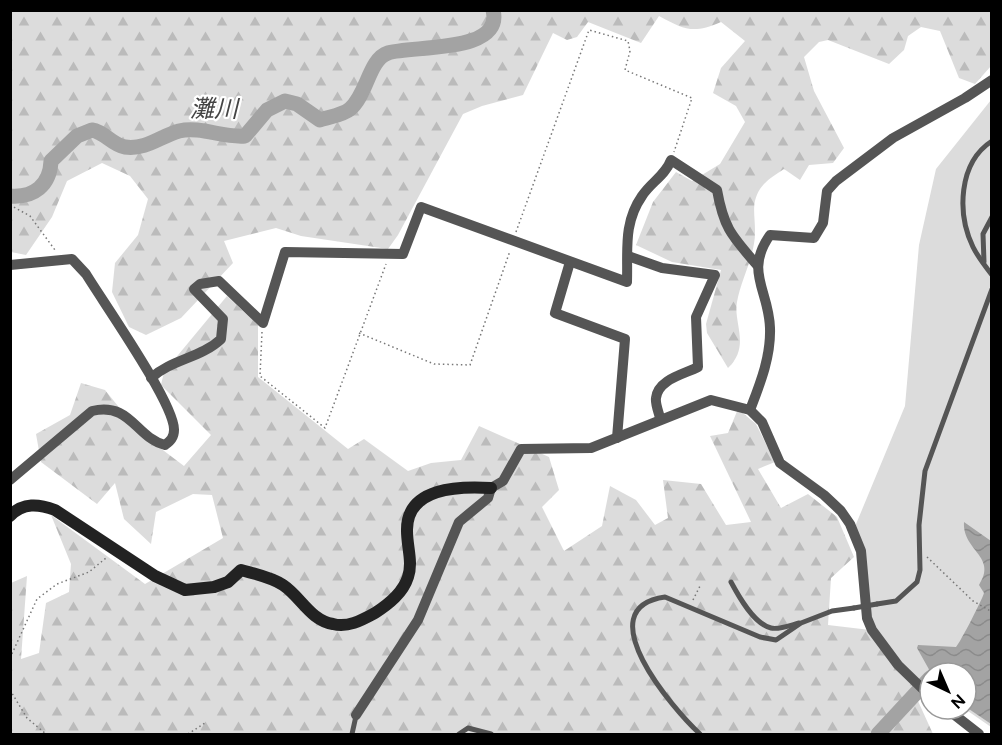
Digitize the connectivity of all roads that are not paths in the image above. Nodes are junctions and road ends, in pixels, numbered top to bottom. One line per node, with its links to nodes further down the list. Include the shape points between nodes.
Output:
1 (992, 80): 8 (street, via 893,138 836,182 827,190 819,232 814,238 770,235 759,250)
2 (992, 141): 6 (lane, via 985,145 965,176 966,226 972,246)
3 (992, 217): 6 (lane, via 983,234)
4 (628, 256): 5 (street, via 627,282); 8 (street, via 630,217 642,195 667,171 671,160 717,190 729,234); 13 (street, via 662,268 715,275 696,317 698,367 670,380 660,390 656,398)
5 (570, 262): 11 (street, via 421,207 403,254 285,252 263,323 219,281 200,284 194,289 223,319 221,339 211,349 171,363); 14 (street, via 555,313 625,339)
6 (984, 264): 9 (lane)
7 (10, 265): 11 (street, via 72,259 86,274)
8 (757, 265): 12 (street, via 770,328 766,368)
9 (992, 275)
10 (992, 289): 19 (lane, bridge, via 925,471 917,582 896,601 832,611)
11 (151, 378): 15 (street, via 174,428 173,438 165,445 155,443 125,415 99,409 82,416)
12 (750, 410): 13 (street, via 711,400); 20 (street, via 762,422 780,464 824,495 850,524 861,551 867,618 872,630 883,648)
13 (660, 418): 14 (street)
14 (617, 438): 16 (street, via 591,448 520,449 503,481)
15 (10, 480)
16 (491, 488): 17 (street, via 451,489 418,501 406,523 410,562 402,590 381,609 345,626 318,618 284,586 256,574 241,570 228,582 185,590 169,584 56,510 27,505); 21 (street, via 488,498 459,522 418,620)
17 (10, 516)
18 (731, 582): 19 (lane, via 743,605 764,625 773,629)
19 (801, 623): 26 (lane, via 776,639 760,637 664,597 649,599 639,607 632,620 632,638 668,697)
20 (918, 685)
21 (356, 715): 23 (lane)
22 (962, 721): 27 (street)
23 (352, 735)
24 (459, 735): 25 (lane, via 468,728)
25 (491, 735)
26 (700, 735)
27 (979, 735)

